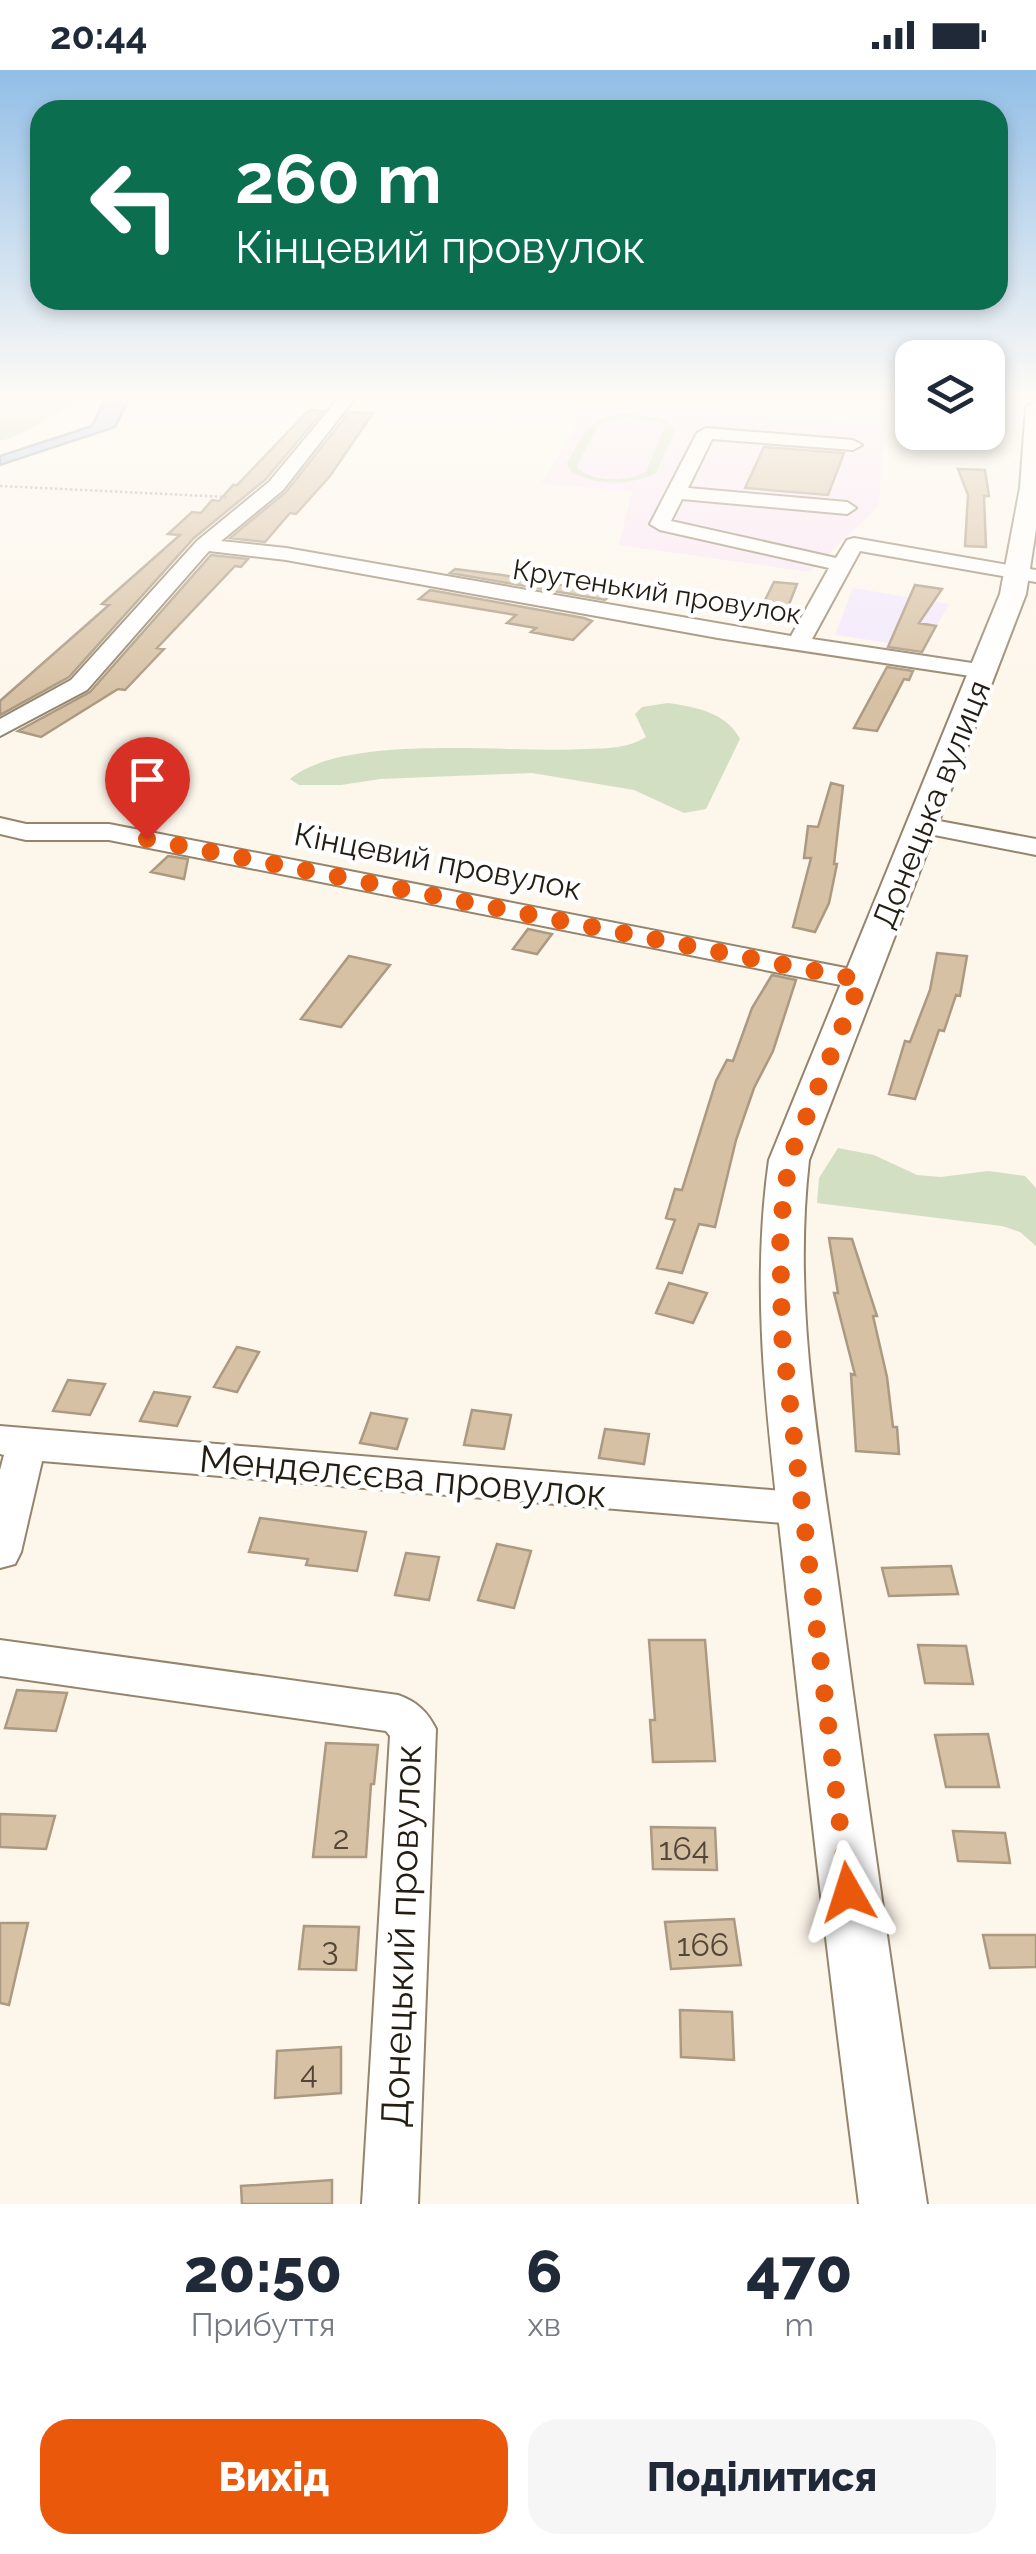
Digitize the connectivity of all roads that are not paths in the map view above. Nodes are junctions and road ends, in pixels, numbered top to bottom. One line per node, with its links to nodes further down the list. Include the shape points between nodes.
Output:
1 (260, 499): 6 (street)
2 (673, 499): 7 (street, via 660,524)
3 (739, 499): 5 (street)
4 (1032, 499): 8 (main road, Донецька вулиця)
5 (846, 508)
6 (204, 546): 9 (street, Крутенький провулок, via 286,554); 11 (street, via 78,686)
7 (842, 564): 8 (street, via 854,544); 9 (street)
8 (1028, 575): 10 (main road, Донецька вулиця)
9 (798, 644): 10 (street, Крутенький провулок)
10 (984, 672): 13 (main road, Донецька вулиця)
11 (0, 729)
12 (0, 826): 15 (street, Кінцевий провулок, via 109,832)
13 (923, 826): 14 (street); 15 (main road, Донецька вулиця)
14 (1036, 848)
15 (861, 980): 17 (main road, Донецька вулиця, via 789,1160 780,1229 782,1336)
16 (13, 1442): 17 (street, Менделєєва провулок); 18 (street)
17 (806, 1509): 21 (main road, Донецька вулиця, via 848,1892)
18 (0, 1552)
19 (0, 1658): 20 (street, Донецький провулок, via 398,1714 413,1730)
20 (390, 2204)
21 (893, 2204)

